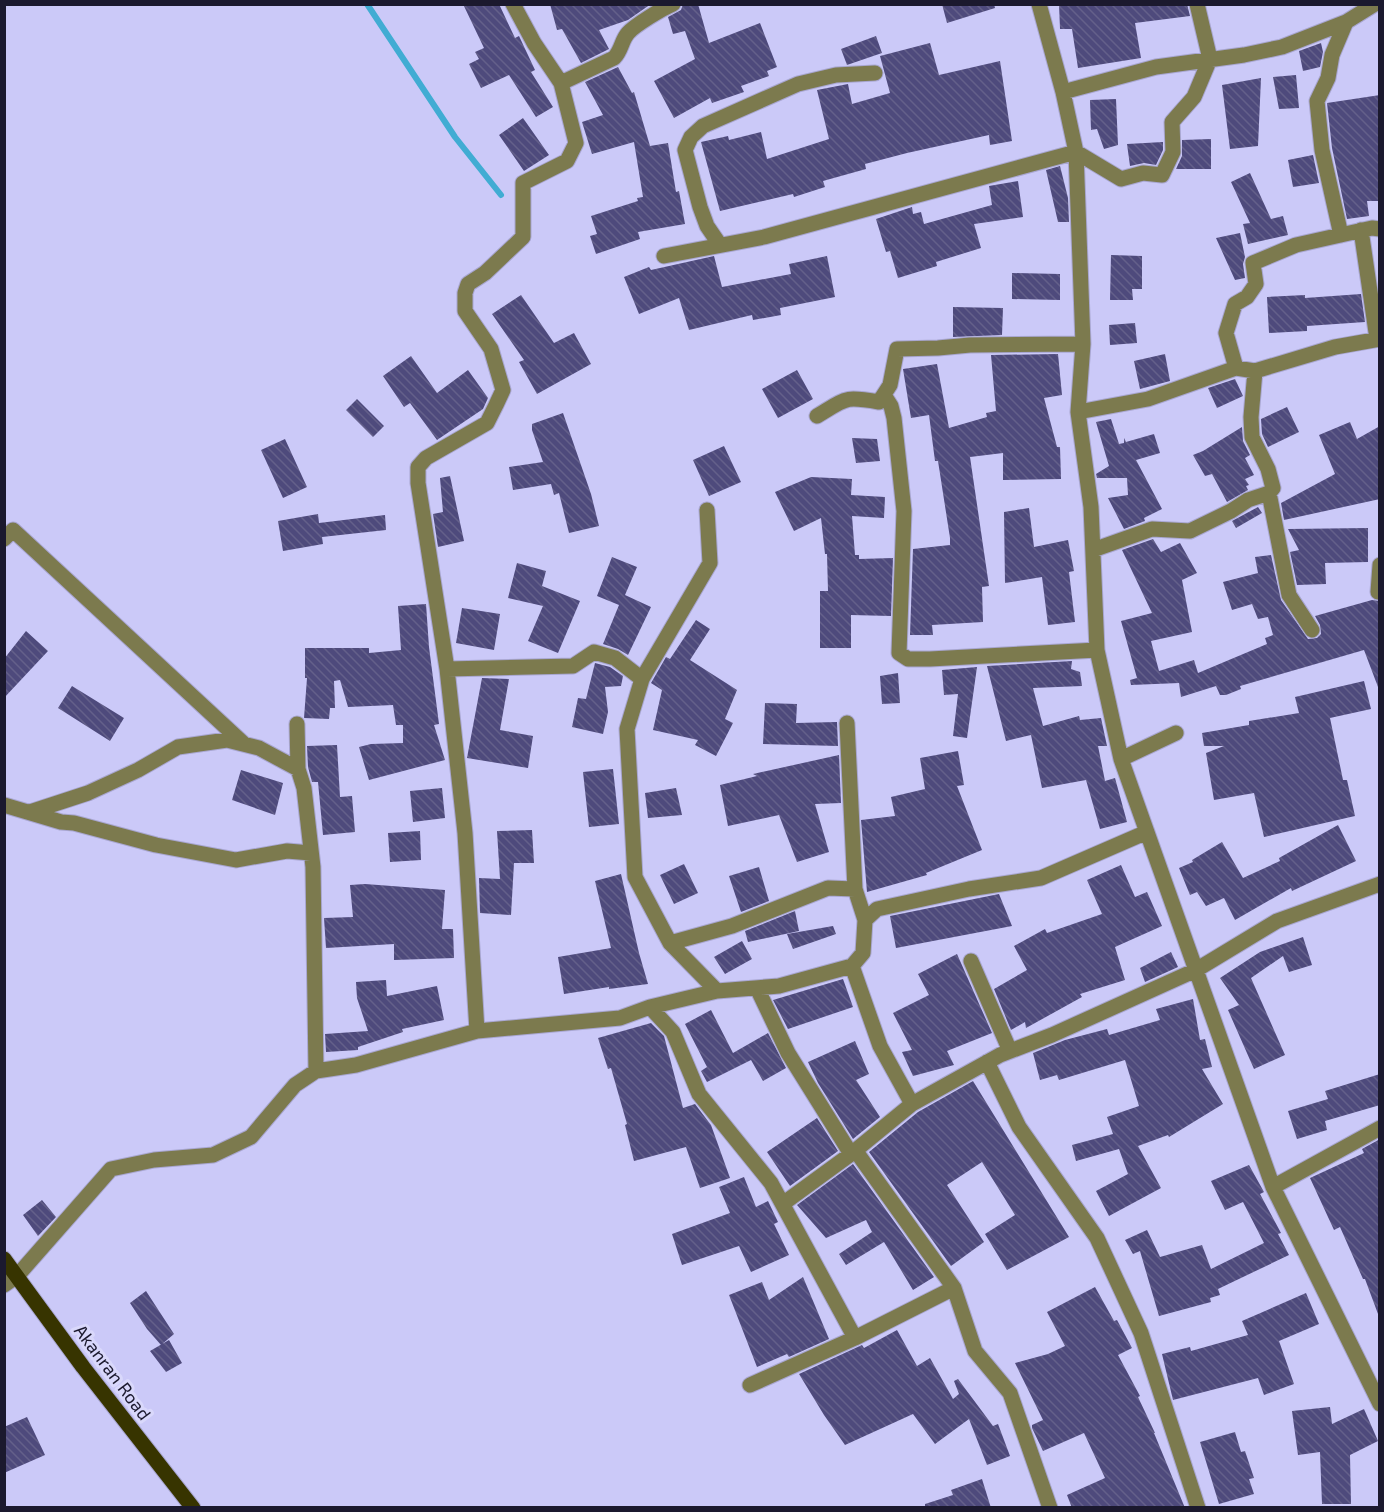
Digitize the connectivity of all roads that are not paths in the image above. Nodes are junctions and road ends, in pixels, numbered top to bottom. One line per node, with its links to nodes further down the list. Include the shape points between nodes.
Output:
1 (513, 4): 9 (street)
2 (673, 4): 9 (street, via 629,32 614,58)
3 (1039, 4): 10 (street)
4 (1197, 4): 7 (street)
5 (1376, 4): 6 (street)
6 (1346, 22): 7 (street, via 1282,46); 14 (street, via 1317,101 1322,150)
7 (1210, 59): 10 (street, via 1156,67); 11 (street, via 1194,97 1172,122 1173,152 1162,175 1143,173 1121,179)
8 (874, 73): 15 (street, via 836,75 798,84 704,126 691,137 685,150 700,207)
9 (561, 83): 32 (street, via 576,143 567,162 523,183 523,237 468,284 465,293 465,311 491,349 503,390 487,423 426,458 418,467)
10 (1063, 92): 11 (street)
11 (1076, 152): 15 (street, via 764,237); 18 (street)
12 (1380, 229): 13 (street)
13 (1362, 230): 14 (street); 17 (street)
14 (1341, 235): 19 (street, via 1296,245 1253,263 1256,284 1247,297 1235,304 1226,333)
15 (720, 245): 16 (street)
16 (664, 256)
17 (1378, 339): 20 (street)
18 (1083, 344): 21 (street, via 897,349 890,385); 22 (street)
19 (1236, 368): 20 (street); 22 (street, via 1148,399)
20 (1254, 371): 24 (street, via 1252,437 1268,468 1273,488)
21 (884, 395): 23 (street, via 879,402 846,399); 31 (street, via 894,418 904,511 899,653 909,659 930,659)
22 (1078, 412): 27 (street)
23 (817, 416)
24 (1269, 493): 27 (street, via 1190,531 1152,529); 30 (street, via 1289,595)
25 (707, 510): 33 (street, via 710,563)
26 (4, 539): 37 (street, via 13,530)
27 (1093, 550): 31 (street)
28 (1380, 566): 29 (street)
29 (1378, 592)
30 (1312, 630)
31 (1097, 650): 38 (street)
32 (447, 669): 33 (street, via 573,666 594,652 615,658); 55 (street, via 465,833)
33 (642, 679): 47 (street, via 627,729 635,877)
34 (847, 723): 45 (street)
35 (297, 724): 39 (street)
36 (1176, 733): 38 (street)
37 (244, 744): 39 (street); 41 (street, via 227,740 178,747 88,793)
38 (1121, 759): 42 (street)
39 (298, 769): 43 (street, via 304,788)
40 (4, 805): 41 (street)
41 (30, 812): 43 (street, via 156,845 236,860 287,851)
42 (1147, 832): 46 (street, via 1041,878 877,909); 50 (street)
43 (311, 853): 59 (street)
44 (1380, 884): 50 (street, via 1277,921)
45 (855, 890): 46 (street); 47 (street, via 828,888 732,926)
46 (865, 920): 49 (street, via 863,952)
47 (670, 943): 52 (street)
48 (971, 961): 57 (street)
49 (852, 966): 51 (street, via 779,986); 60 (street, via 880,1046)
50 (1196, 970): 57 (street); 63 (street)
51 (757, 988): 52 (street); 62 (street, via 788,1053)
52 (717, 991): 53 (street)
53 (678, 1002): 54 (street); 56 (street)
54 (650, 1007): 55 (street, via 620,1018); 56 (street)
55 (477, 1031): 59 (street, via 356,1065)
56 (673, 1032): 64 (street, via 699,1094 771,1183)
57 (1010, 1051): 58 (street)
58 (987, 1062): 60 (street); 74 (street, via 1018,1127 1097,1238 1141,1333)
59 (316, 1071): 66 (street, via 295,1085 250,1137 213,1155 154,1160 111,1169)
60 (912, 1104): 62 (street)
61 (1380, 1128): 63 (street)
62 (853, 1152): 64 (street, via 788,1200); 68 (street)
63 (1274, 1187): 71 (street)
64 (781, 1201): 69 (street)
65 (4, 1259): 66 (main road, Akanran Road)
66 (17, 1275): 67 (street); 72 (main road, Akanran Road)
67 (4, 1285)
68 (954, 1288): 69 (street); 73 (street, via 975,1351 1010,1393)
69 (855, 1338): 70 (street)
70 (750, 1385)
71 (1380, 1404)
72 (193, 1508)
73 (1050, 1508)
74 (1198, 1508)

